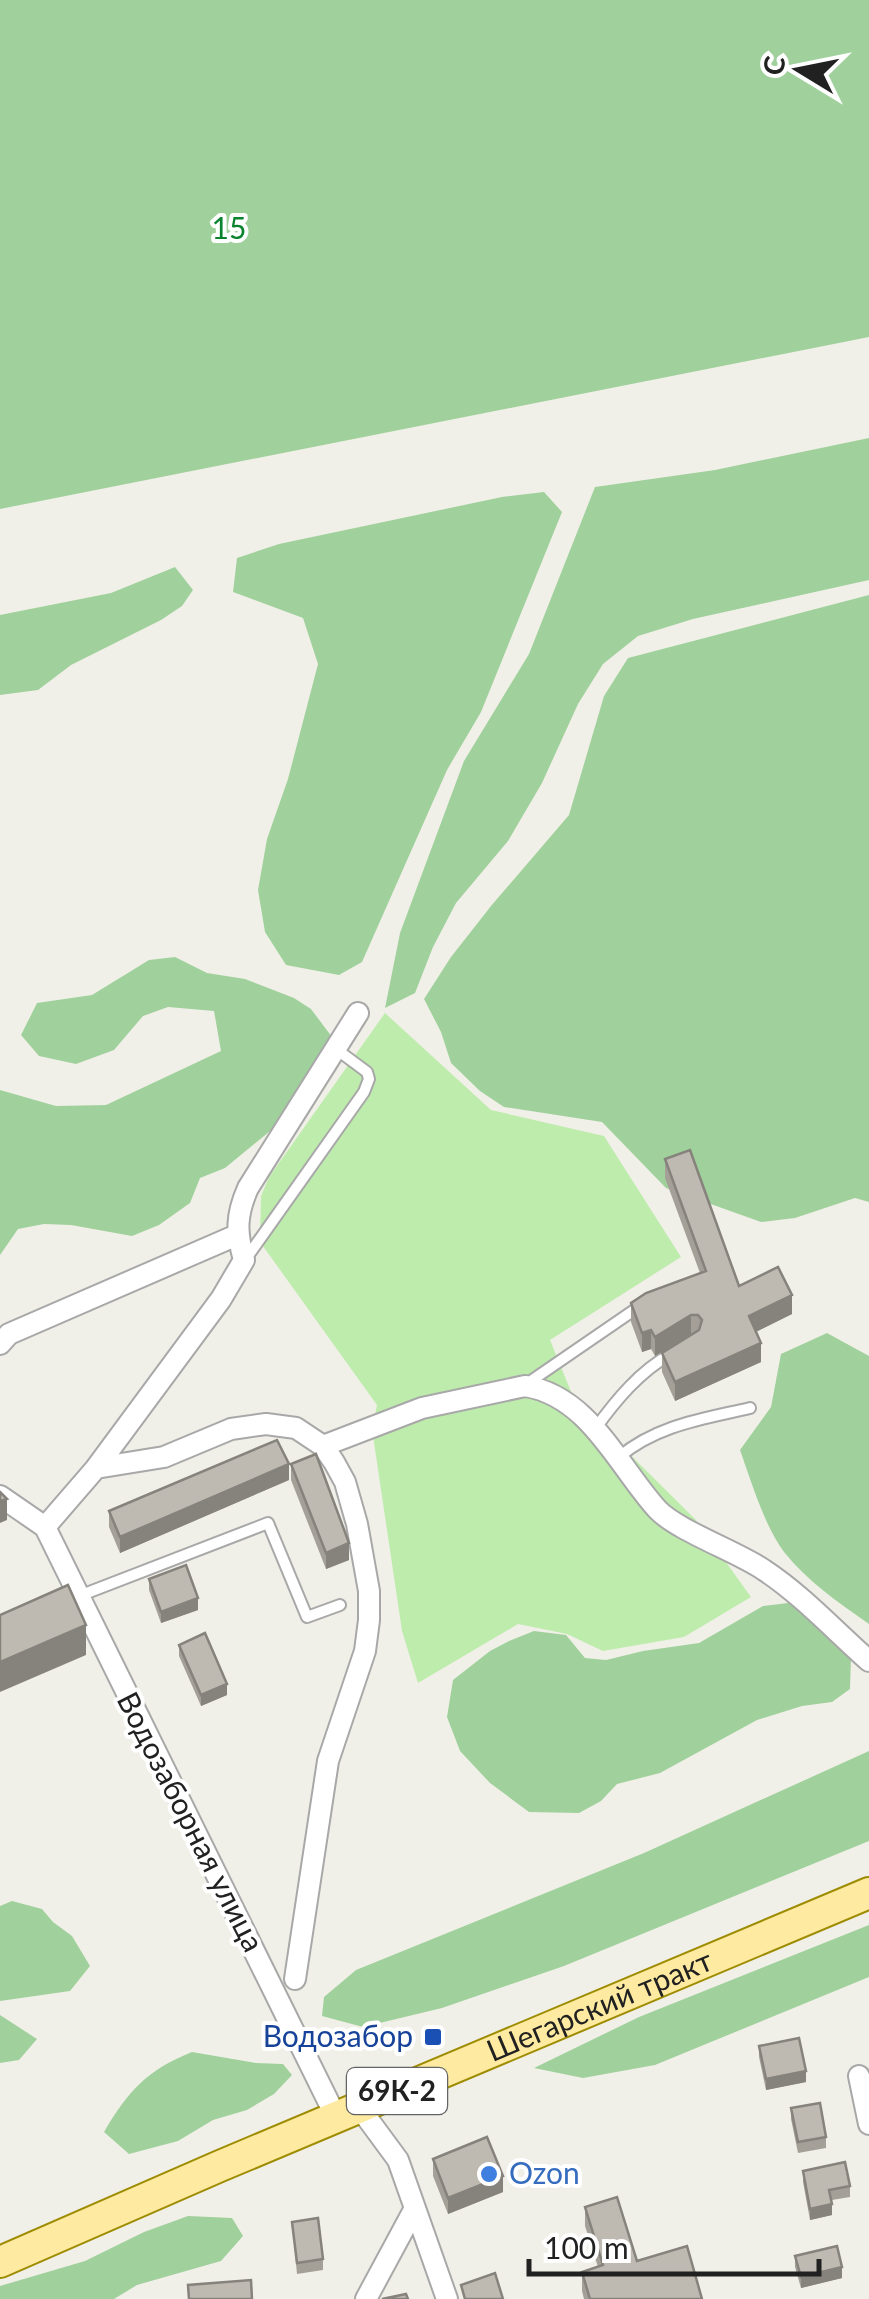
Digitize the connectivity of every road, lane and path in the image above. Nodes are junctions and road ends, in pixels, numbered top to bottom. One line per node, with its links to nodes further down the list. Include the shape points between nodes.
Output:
1 (358, 1013): 2 (street)
2 (336, 1050): 3 (street, via 248,1188); 4 (lane, via 367,1072 364,1092)
3 (237, 1235): 4 (street); 6 (street, via 8,1334)
4 (244, 1260): 13 (street)
5 (658, 1294): 8 (lane)
6 (0, 1344)
7 (682, 1348): 10 (lane, via 656,1362)
8 (524, 1386): 10 (street, via 547,1392); 11 (street, via 422,1408)
9 (750, 1408): 12 (lane, via 660,1429)
10 (595, 1428): 12 (street)
11 (323, 1446): 13 (street, via 296,1428 266,1424 231,1430 164,1457); 20 (street, via 345,1482 369,1620 328,1761)
12 (618, 1457): 18 (street, via 660,1512 766,1570)
13 (96, 1468): 15 (street)
14 (0, 1496): 15 (street)
15 (45, 1527): 16 (street, Водозаборная улица)
16 (70, 1600): 17 (lane, via 268,1523 307,1617); 22 (street, Водозаборная улица)
17 (340, 1605)
18 (869, 1661)
19 (869, 1893): 22 (main road, Шегарский тракт / 69К-2)
20 (295, 1979)
21 (859, 2076): 23 (street)
22 (348, 2112): 24 (street, Водозаборная улица, via 398,2160); 25 (main road, Шегарский тракт / 69К-2)
23 (869, 2124)
24 (415, 2208): 26 (street); 27 (street, Водозаборная улица)
25 (0, 2262)
26 (366, 2299)
27 (446, 2299)

